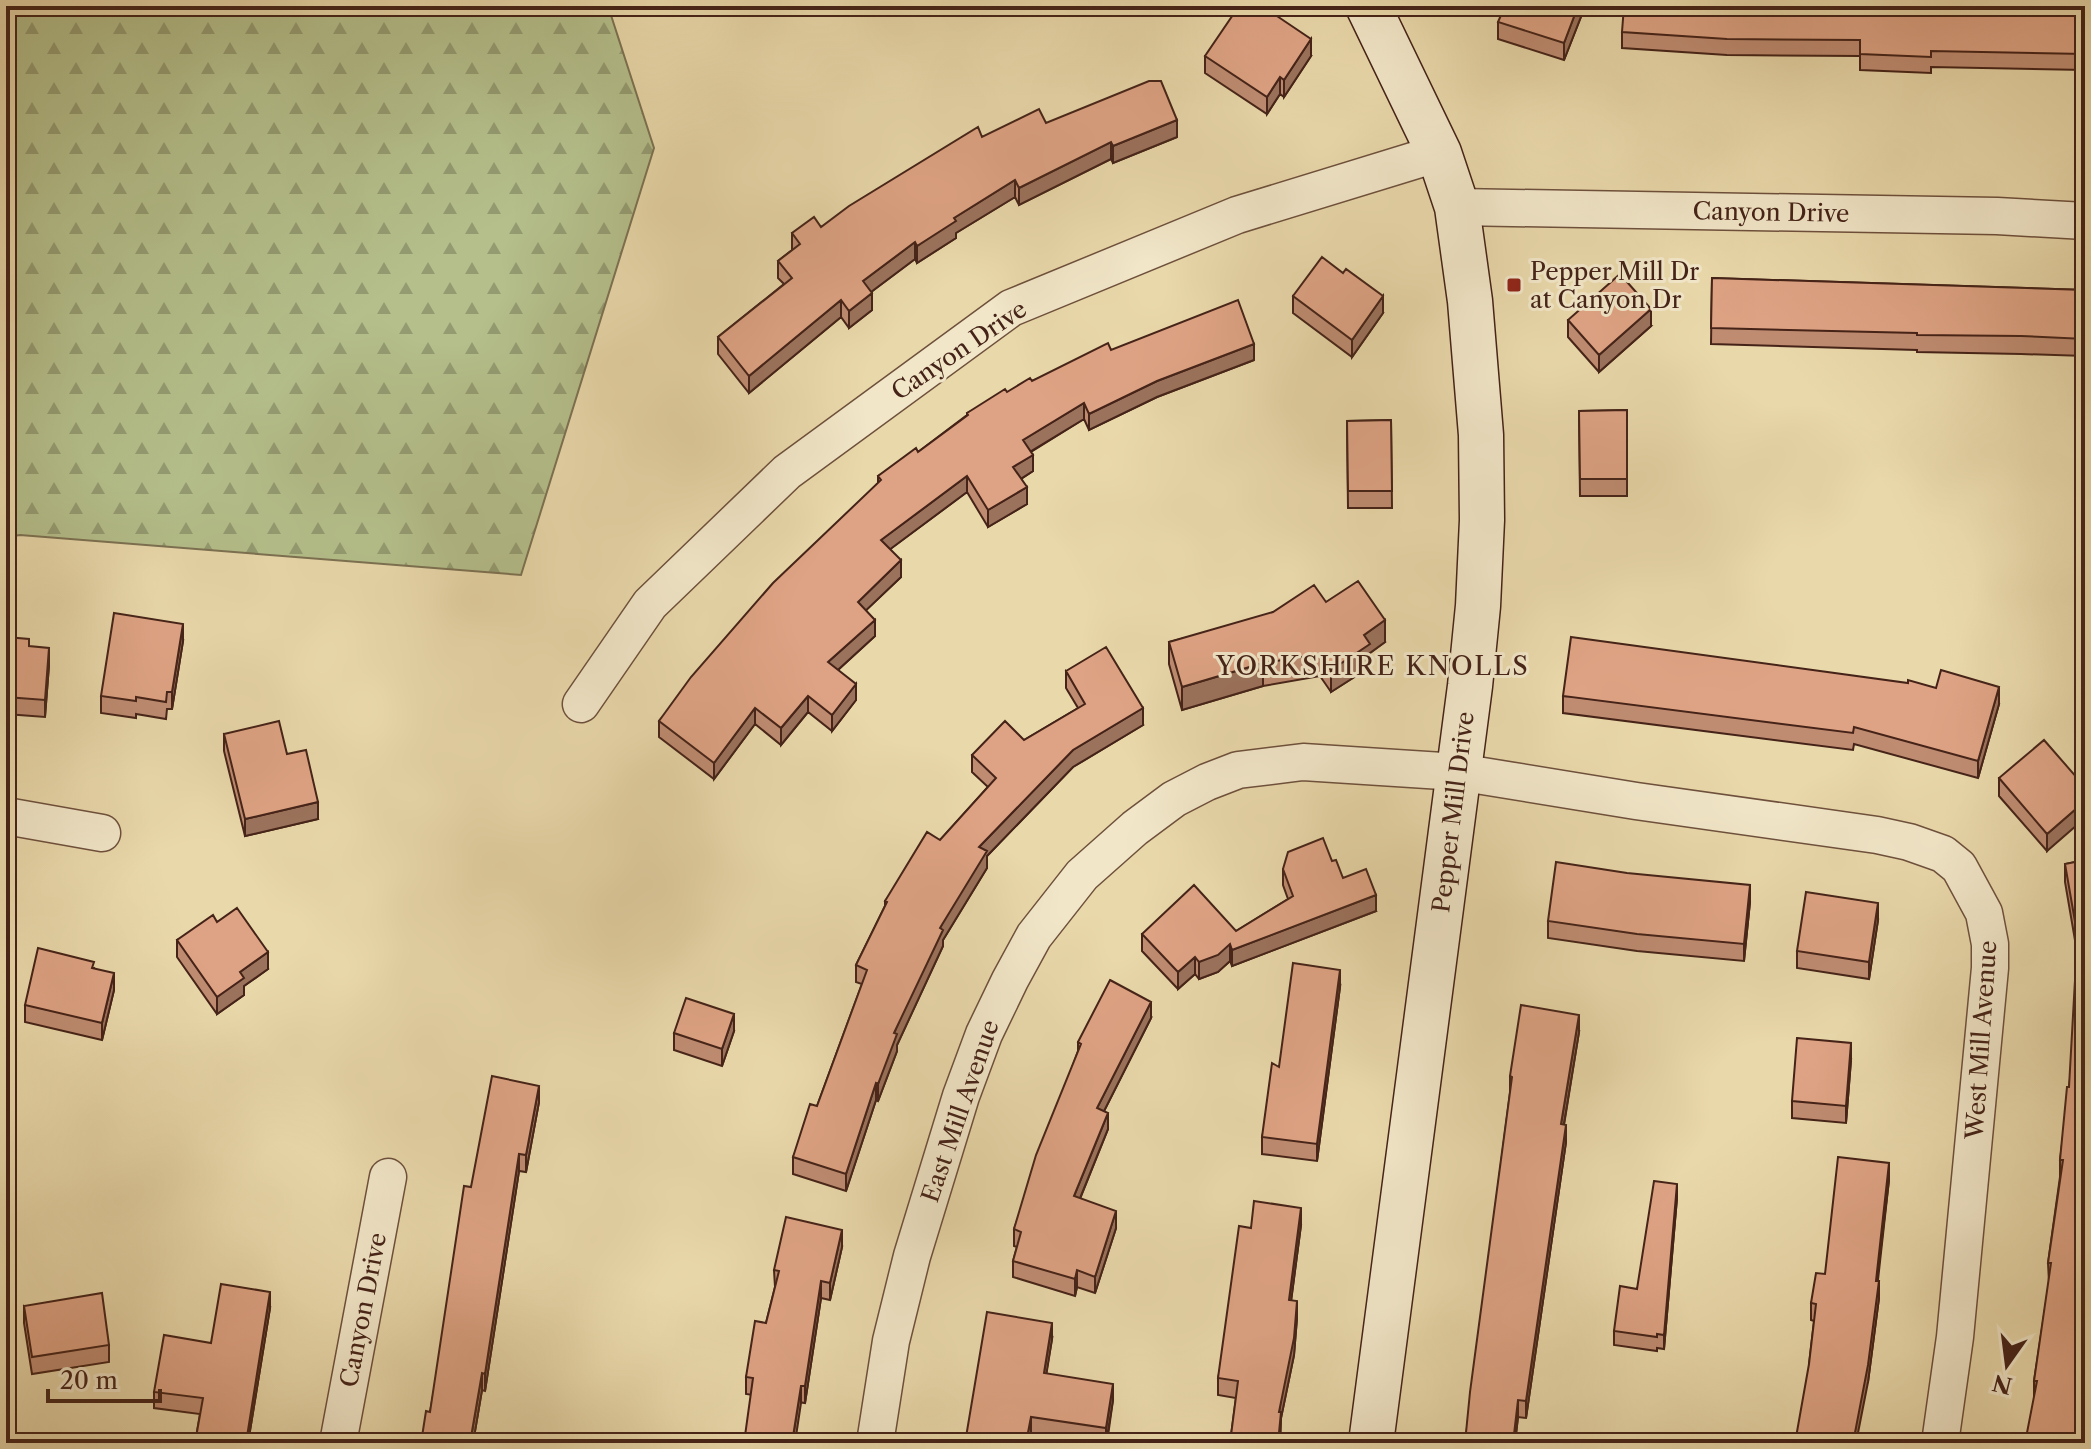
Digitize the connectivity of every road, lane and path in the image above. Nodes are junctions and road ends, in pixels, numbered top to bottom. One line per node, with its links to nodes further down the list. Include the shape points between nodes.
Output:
1 (1368, 6): 2 (street, Pepper Mill Drive)
2 (1439, 153): 3 (street, Pepper Mill Drive); 5 (street, Canyon Drive, via 1237,215 1011,308 787,472 650,604)
3 (1457, 207): 4 (street, Canyon Drive); 6 (street, Pepper Mill Drive, via 1477,372 1482,520 1478,606)
4 (2085, 221)
5 (581, 704)
6 (1458, 772): 11 (street, East Mill Avenue, via 1303,762 1238,770 1174,799 1082,875 1034,936 984,1034 961,1096 912,1256 891,1341); 12 (street, Pepper Mill Drive); 13 (street, West Mill Avenue, via 1877,835 1943,854 1959,867 1984,913 1990,968)
7 (6, 816): 8 (street)
8 (102, 833)
9 (388, 1177): 10 (street, Canyon Drive)
10 (338, 1443)
11 (875, 1443)
12 (1371, 1443)
13 (1940, 1443)

